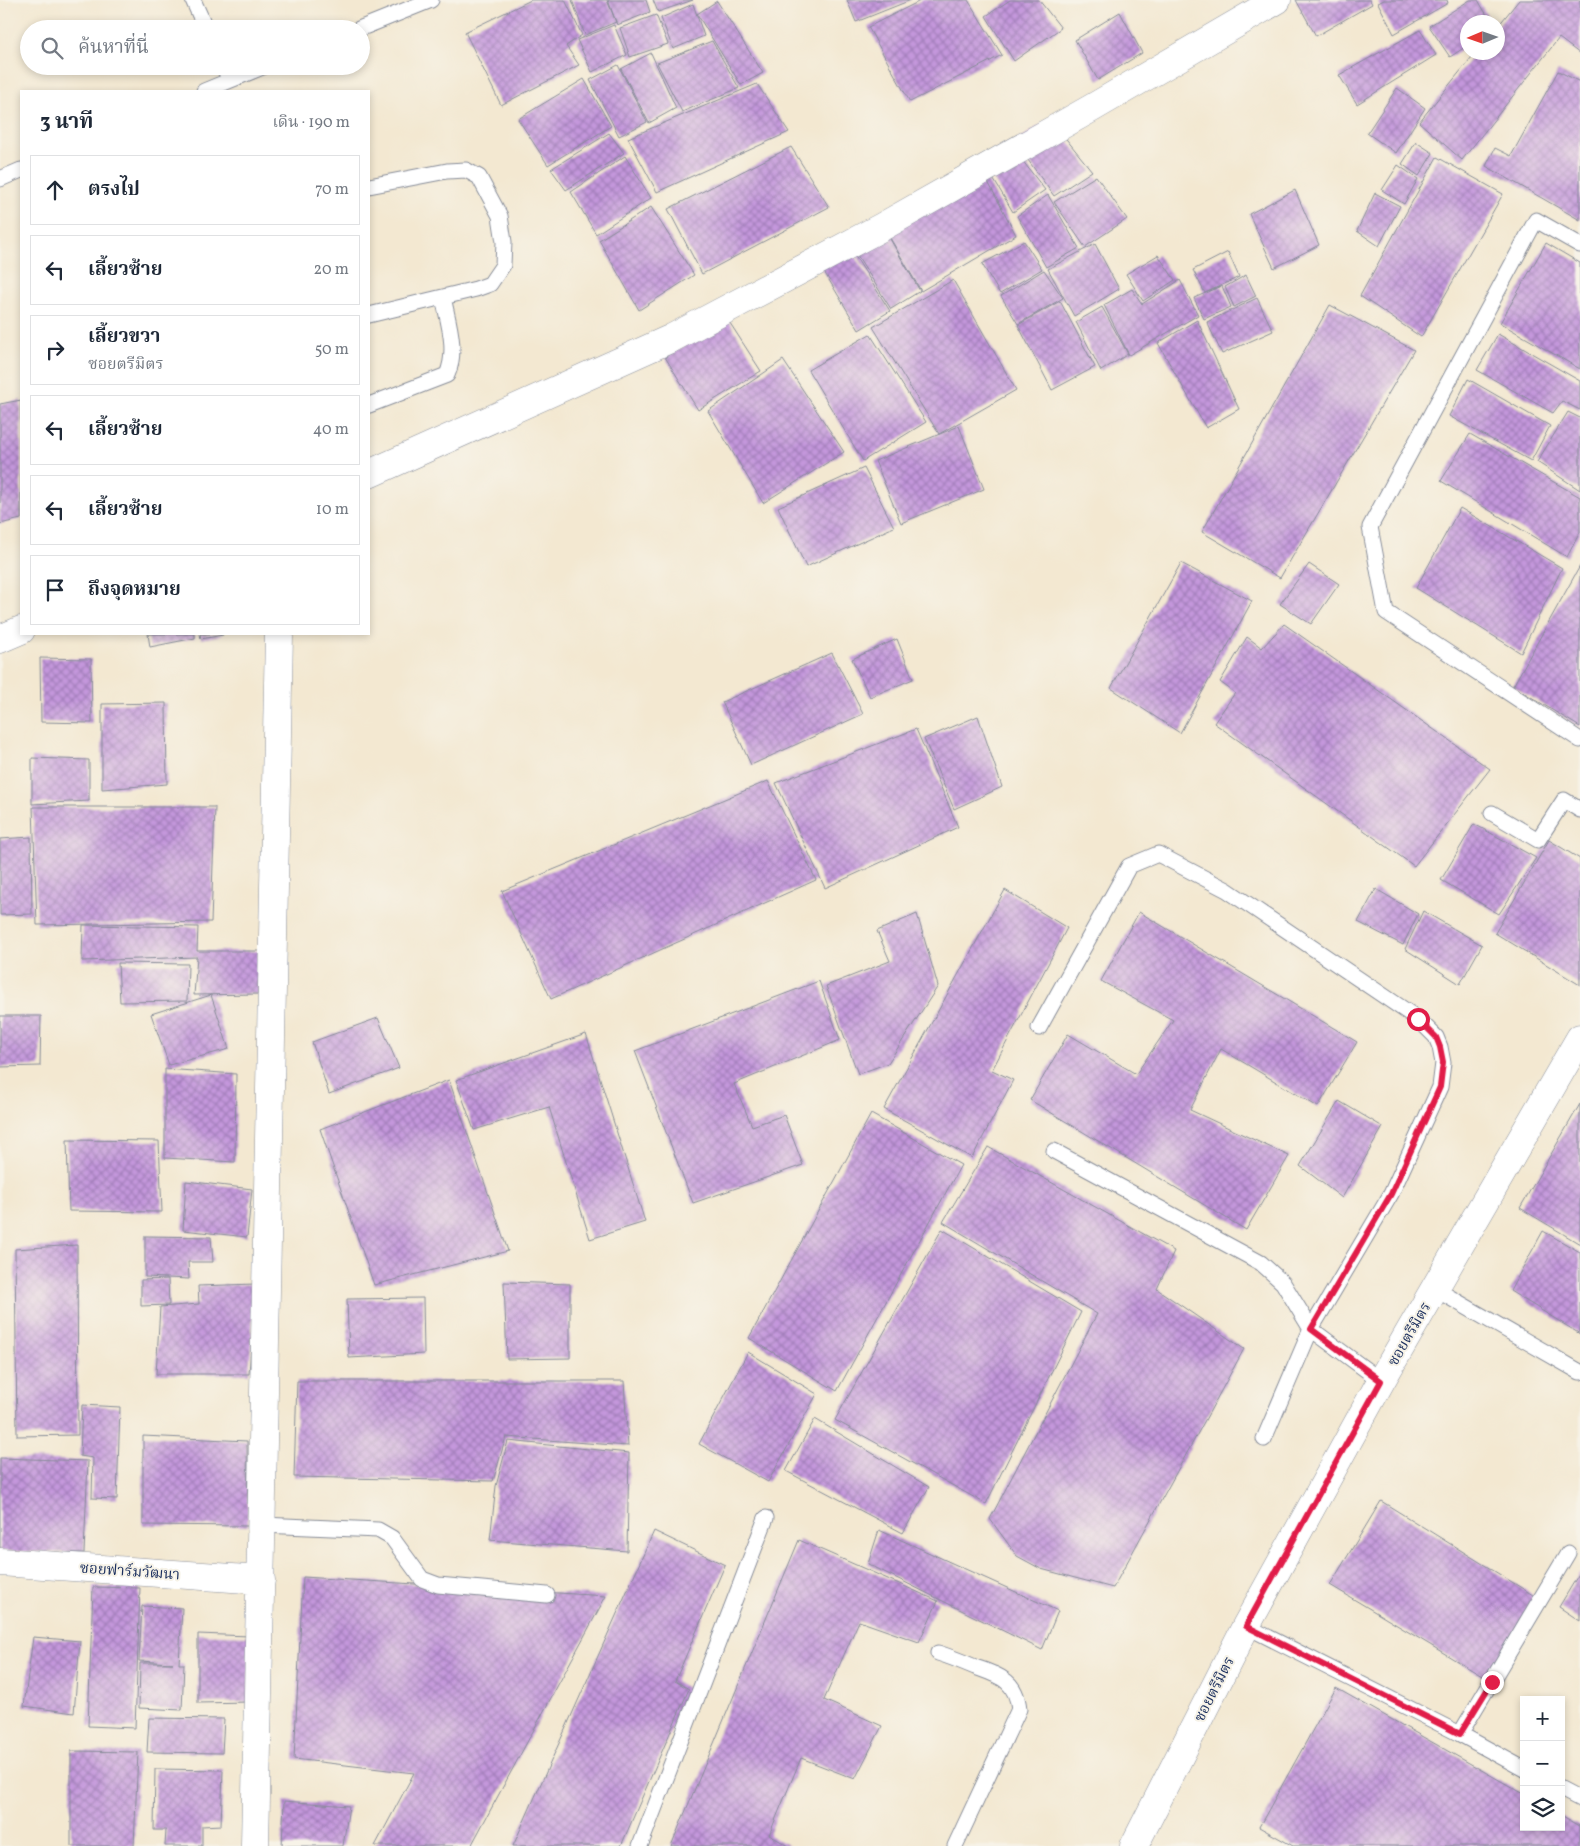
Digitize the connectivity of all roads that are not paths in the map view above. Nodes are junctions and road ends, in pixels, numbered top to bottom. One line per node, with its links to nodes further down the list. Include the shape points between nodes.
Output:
1 (193, 0): 4 (lane)
2 (431, 0): 5 (lane)
3 (1277, 0): 15 (street, via 880,228 681,333)
4 (202, 20)
5 (370, 25)
6 (224, 75): 7 (lane)
7 (205, 90)
8 (20, 170): 9 (lane)
9 (0, 179)
10 (370, 186): 12 (lane, via 447,171 466,170 478,177 500,216 503,265 490,284)
11 (1580, 245): 19 (lane, via 1536,220 1370,527 1386,612)
12 (443, 297): 13 (lane); 14 (lane, via 453,347 447,375)
13 (370, 315)
14 (370, 405)
15 (370, 474)
16 (20, 630): 18 (street)
17 (279, 635): 31 (street)
18 (0, 639)
19 (1580, 740)
20 (1580, 810): 21 (lane, via 1564,800 1538,840)
21 (1492, 813)
22 (1039, 1028): 26 (lane, via 1130,866 1158,854 1227,890 1418,1019 1436,1037 1443,1062 1440,1087 1391,1194)
23 (1579, 1043): 25 (street, ซอยตรีมิตร)
24 (1054, 1151): 26 (lane, via 1261,1264 1283,1283)
25 (1435, 1289): 27 (lane); 28 (street, ซอยตรีมิตร)
26 (1311, 1329): 28 (lane); 29 (lane)
27 (1580, 1372)
28 (1381, 1381): 36 (street, ซอยตรีมิตร)
29 (1264, 1439)
30 (766, 1518): 43 (lane)
31 (262, 1525): 34 (street); 35 (lane, via 378,1530 392,1538 422,1579 438,1585)
32 (1568, 1553): 38 (lane)
33 (0, 1562): 34 (street, ซอยฟาร์มวัฒนา)
34 (261, 1580): 42 (street)
35 (546, 1595)
36 (1246, 1626): 38 (lane); 45 (street, ซอยตรีมิตร)
37 (938, 1653): 44 (lane, via 998,1675 1018,1696 1020,1709)
38 (1460, 1734): 39 (lane)
39 (1520, 1767)
40 (1565, 1791): 41 (lane)
41 (1580, 1799)
42 (255, 1846)
43 (640, 1846)
44 (955, 1846)
45 (1134, 1846)

